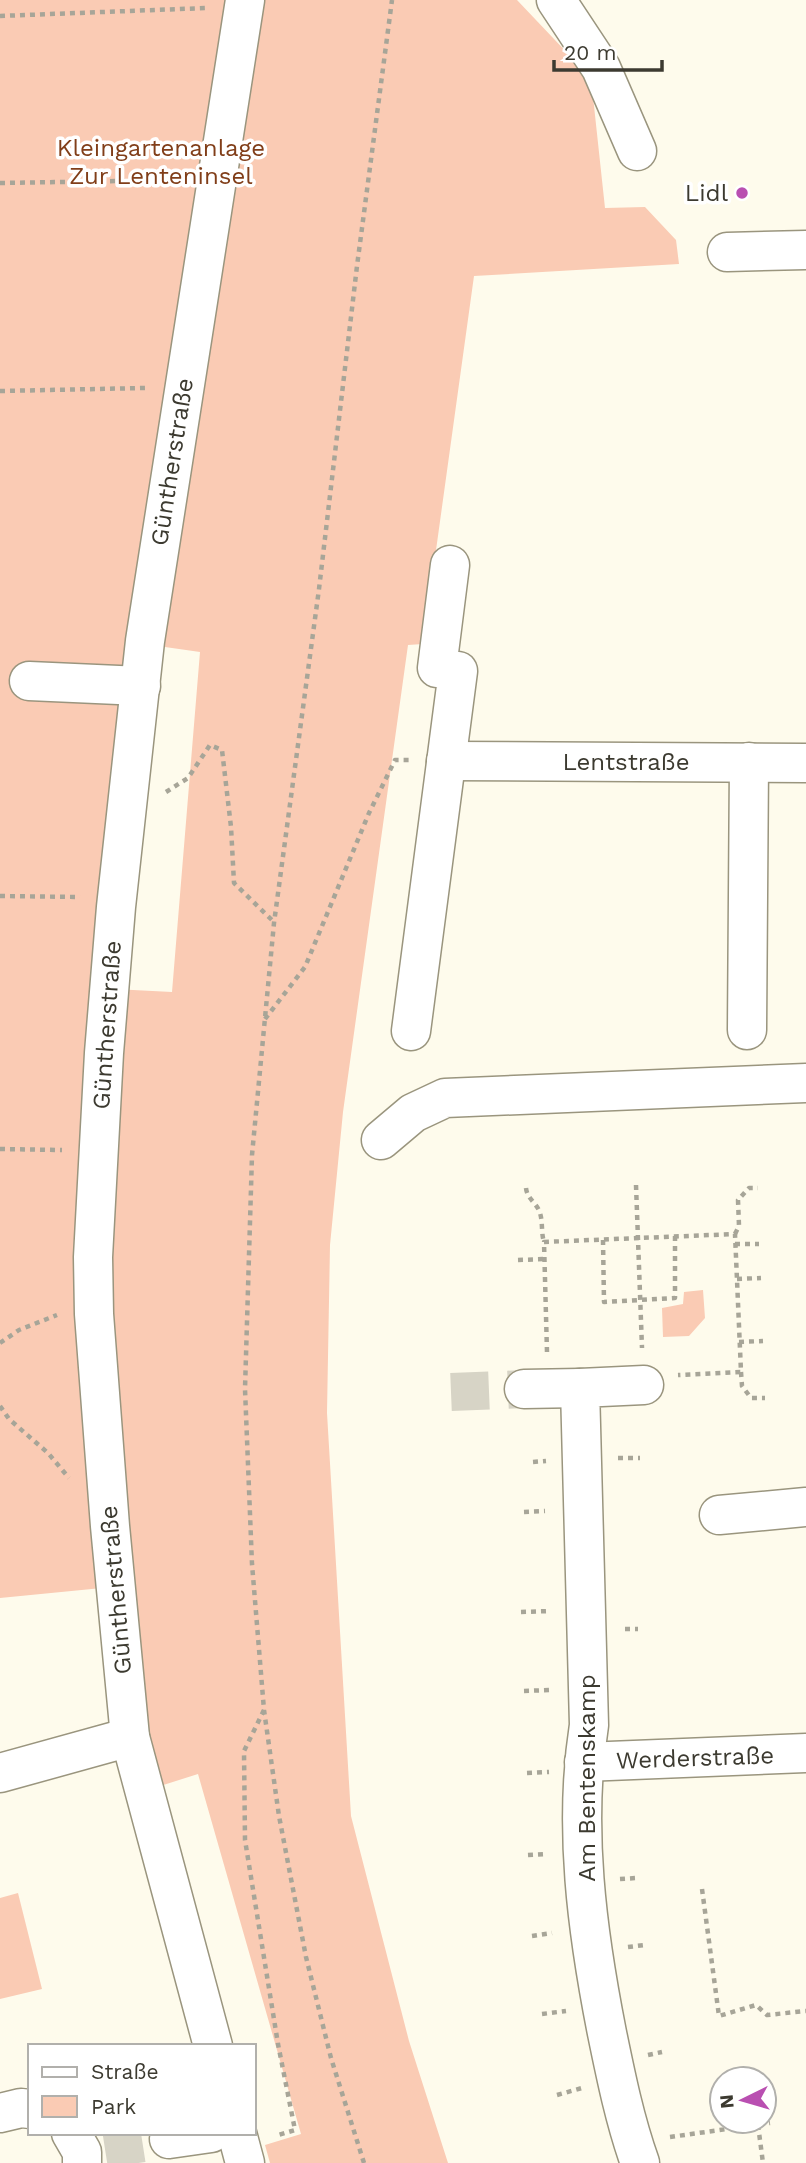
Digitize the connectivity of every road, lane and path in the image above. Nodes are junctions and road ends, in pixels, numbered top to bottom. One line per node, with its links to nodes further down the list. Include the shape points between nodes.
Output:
1 (244, 0): 15 (street, Güntherstraße, via 168,478)
2 (394, 0): 23 (path)
3 (556, 0): 6 (street, via 601,68)
4 (207, 8): 5 (path)
5 (0, 16)
6 (637, 151)
7 (180, 180): 8 (path)
8 (0, 183)
9 (806, 250): 10 (street)
10 (727, 253)
11 (145, 388): 12 (path)
12 (0, 391)
13 (450, 565): 17 (street, via 437,668 458,671)
14 (29, 681): 15 (street)
15 (141, 686): 20 (street, Güntherstraße)
16 (395, 760): 24 (path, via 304,967)
17 (446, 761): 18 (street, Lentstraße); 26 (street)
18 (749, 762): 19 (street, Lentstraße); 25 (street)
19 (806, 763)
20 (129, 794): 23 (path, via 165,793 188,778 210,745 222,750 234,883); 46 (street, Güntherstraße, via 104,1053)
21 (0, 897): 22 (path)
22 (84, 897)
23 (274, 923): 24 (path)
24 (265, 1019): 62 (path, via 252,1168 245,1389)
25 (747, 1030)
26 (411, 1031)
27 (806, 1083): 28 (street, via 446,1098 413,1113)
28 (381, 1140)
29 (0, 1149): 30 (path)
30 (69, 1150)
31 (636, 1185): 36 (path)
32 (526, 1188): 38 (path, via 540,1212)
33 (758, 1188): 34 (path, via 749,1188 738,1200 739,1226)
34 (734, 1234): 35 (path); 39 (path)
35 (675, 1237): 36 (path); 45 (path, via 675,1298)
36 (637, 1238): 37 (path); 45 (path)
37 (603, 1240): 38 (path); 45 (path, via 604,1302)
38 (544, 1242): 41 (path)
39 (735, 1244): 40 (path); 44 (path)
40 (760, 1244)
41 (545, 1259): 42 (path); 52 (path)
42 (517, 1260)
43 (761, 1278): 44 (path)
44 (737, 1279): 48 (path)
45 (639, 1301): 51 (path)
46 (94, 1303): 49 (path, via 19,1330); 55 (street, Güntherstraße)
47 (763, 1341): 48 (path)
48 (739, 1342): 50 (path)
49 (0, 1343)
50 (741, 1372): 51 (path); 53 (path, via 742,1386 751,1398)
51 (643, 1381): 52 (street)
52 (551, 1388): 65 (street, Am Bentenskamp, via 590,1725)
53 (765, 1398)
54 (0, 1406): 55 (path, via 79,1487)
55 (108, 1498): 63 (street, Güntherstraße)
56 (806, 1507): 57 (street)
57 (719, 1514)
58 (552, 1611): 59 (path)
59 (521, 1612)
60 (555, 1690): 61 (path)
61 (524, 1691)
62 (264, 1710): 82 (path, via 244,1751 245,1840 295,2130); 83 (path, via 306,1957)
63 (130, 1737): 66 (street); 72 (street, Güntherstraße)
64 (806, 1754): 65 (street, Werderstraße)
65 (570, 1766): 67 (path); 84 (street, Am Bentenskamp, via 582,1832 589,1930 614,2069)
66 (0, 1773)
67 (527, 1773)
68 (702, 1889): 70 (path, via 719,2016 756,2006 767,2015)
69 (577, 2009): 71 (path)
70 (806, 2011)
71 (542, 2014)
72 (212, 2044)
73 (593, 2085): 74 (path)
74 (557, 2095)
75 (28, 2109): 76 (street)
76 (0, 2113)
77 (708, 2130): 80 (path)
78 (197, 2135): 81 (street)
79 (759, 2135): 85 (path)
80 (668, 2137)
81 (169, 2139)
82 (249, 2145)
83 (363, 2163)
84 (640, 2163)
85 (763, 2163)

